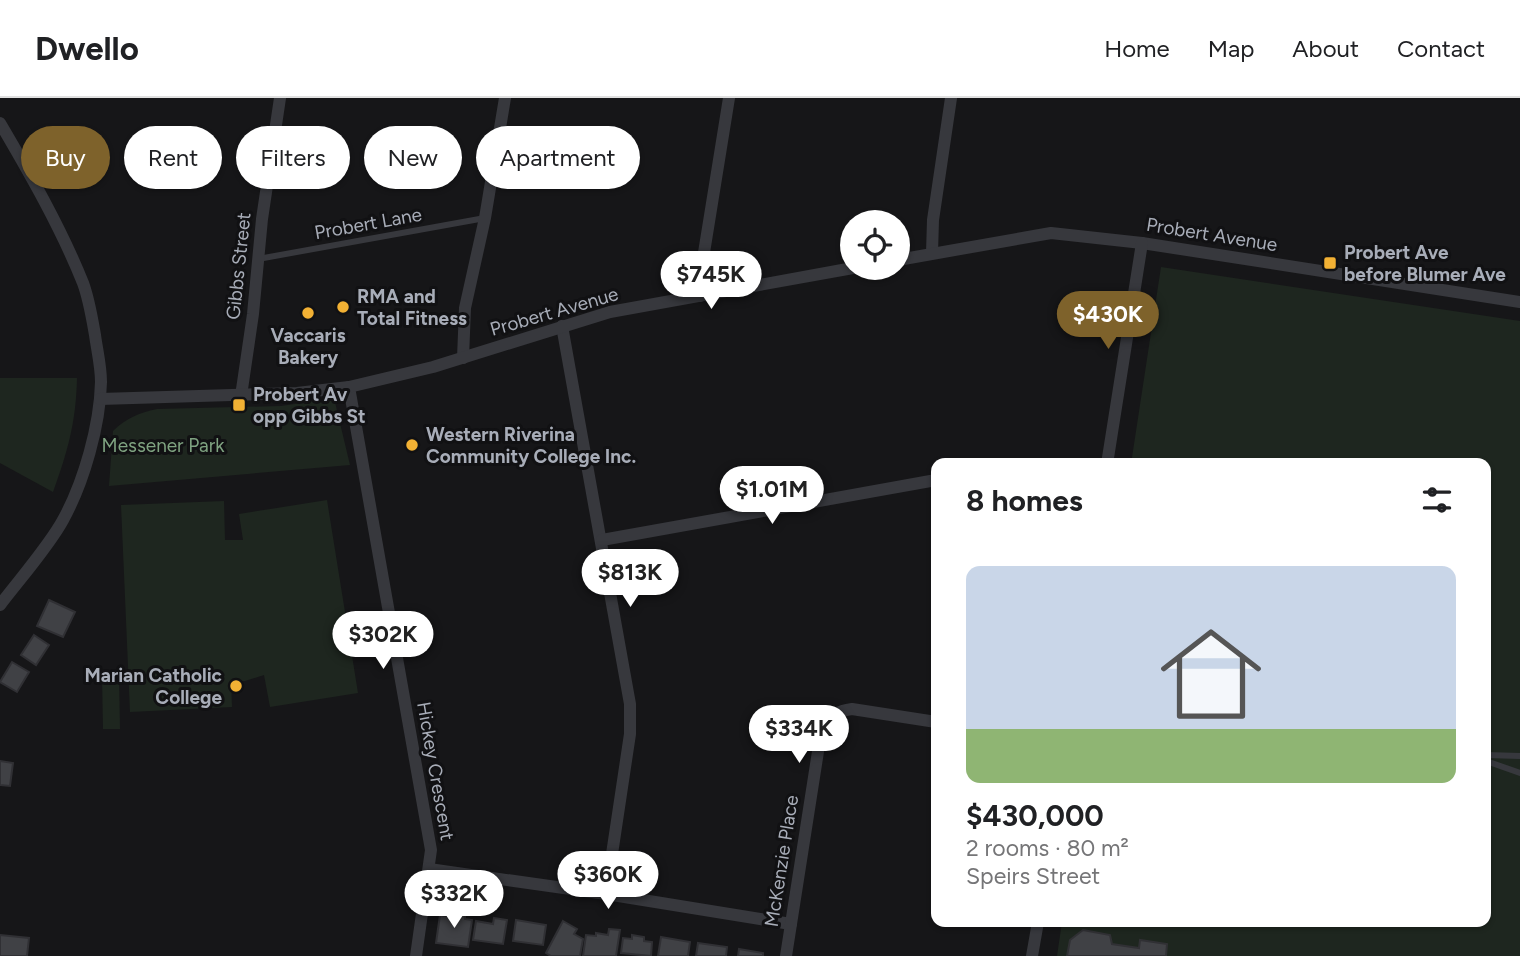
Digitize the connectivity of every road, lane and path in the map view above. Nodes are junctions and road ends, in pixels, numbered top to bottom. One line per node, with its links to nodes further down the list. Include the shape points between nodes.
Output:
1 (280, 98): 10 (street, Gibbs Street)
2 (505, 98): 6 (street)
3 (729, 98): 12 (street)
4 (951, 98): 8 (street)
5 (0, 123): 18 (street, via 83,285 92,314)
6 (485, 218): 10 (lane, Probert Lane); 15 (street, via 465,308)
7 (1142, 243): 8 (street, Probert Avenue, via 1051,233); 13 (street, Probert Avenue); 19 (street)
8 (932, 253): 9 (street, Probert Avenue)
9 (910, 258)
10 (258, 259): 17 (street, Gibbs Street)
11 (840, 270): 12 (street, Probert Avenue)
12 (700, 296): 14 (street, Probert Avenue)
13 (1520, 302)
14 (562, 326): 15 (street, Probert Avenue); 21 (street)
15 (463, 358): 16 (street, Probert Avenue)
16 (349, 387): 17 (street, Probert Avenue); 28 (street, Hickey Crescent, via 431,850)
17 (241, 396): 18 (street, Probert Avenue)
18 (100, 399): 22 (street, via 81,478 62,522)
19 (1108, 458)
20 (931, 481): 21 (street)
21 (602, 540): 29 (street, via 630,704 630,734)
22 (0, 605)
23 (931, 721): 30 (street, McKenzie Place, via 852,709 839,711 822,726)
24 (1491, 755): 25 (lane)
25 (1520, 756)
26 (1491, 763): 27 (lane)
27 (1520, 773)
28 (429, 869): 29 (street); 32 (street, Hickey Crescent)
29 (606, 894): 30 (street)
30 (791, 924): 33 (street, McKenzie Place)
31 (1037, 927): 34 (street)
32 (416, 956)
33 (786, 956)
34 (1032, 956)

